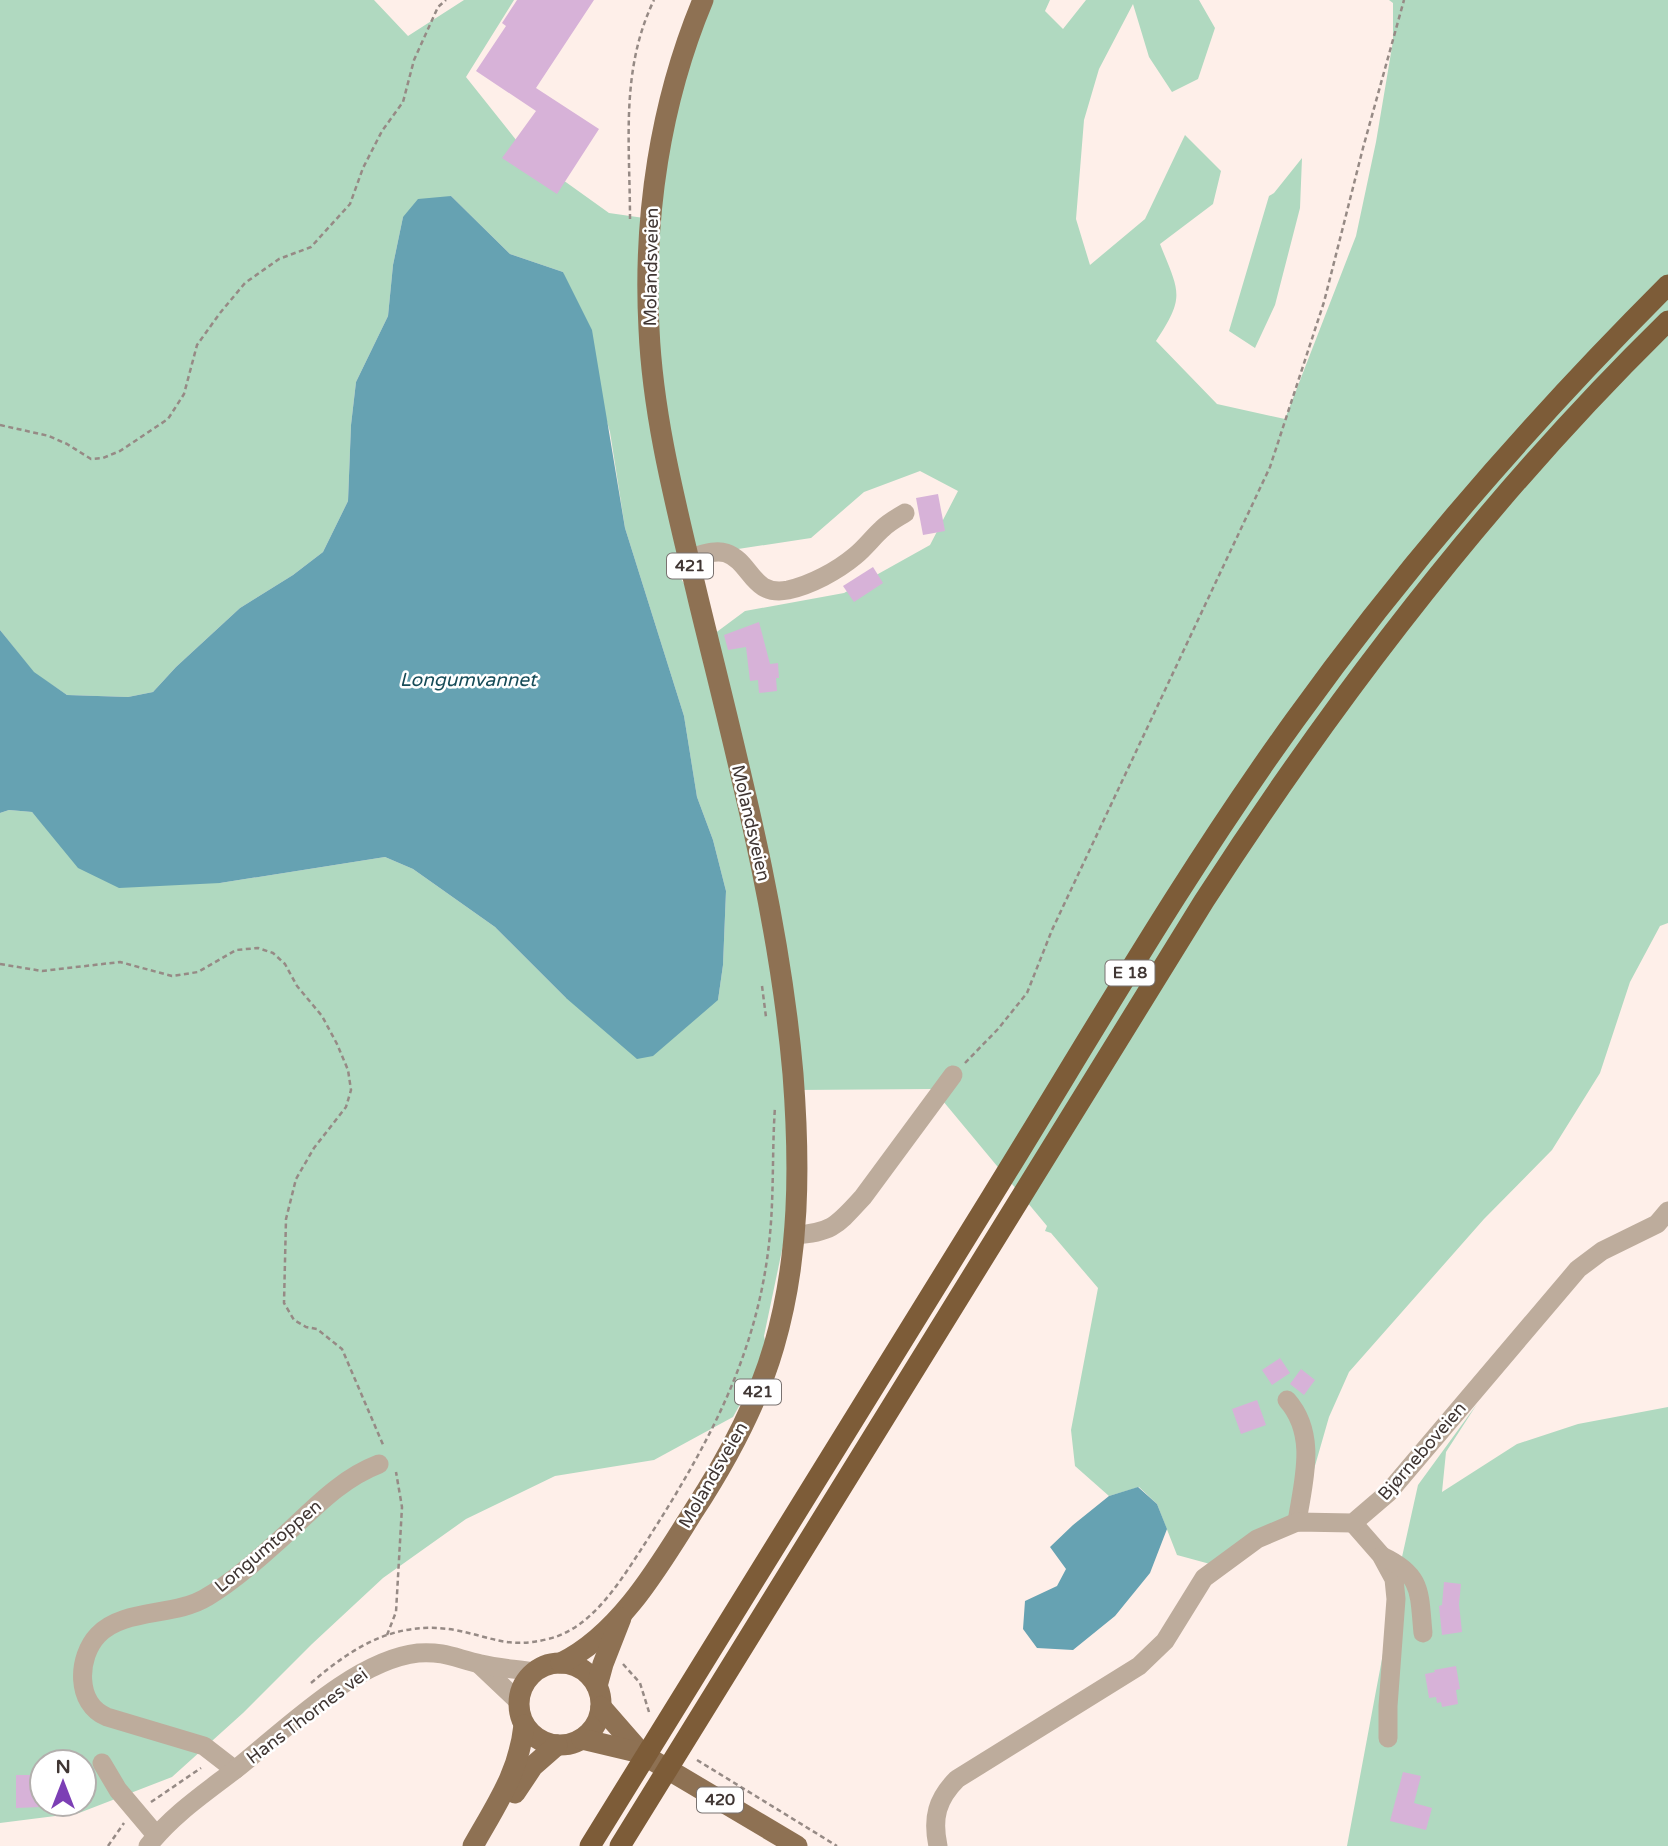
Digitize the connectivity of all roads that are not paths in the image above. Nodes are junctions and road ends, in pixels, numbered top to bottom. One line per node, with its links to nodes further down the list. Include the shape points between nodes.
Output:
1 (703, 0): 5 (main road, Molandsveien / 421, via 679,67 660,147 648,263 653,380)
2 (1668, 285): 26 (highway, E 18, via 1451,517 1292,723 1177,897 660,1719)
3 (1668, 321): 32 (highway, E 18, via 1537,458 1439,573 1273,796)
4 (905, 513): 5 (street, via 837,569 786,590 762,587 727,553)
5 (688, 558): 8 (main road, Molandsveien / 421, via 780,964 797,1133)
6 (953, 1076): 8 (street, via 849,1213 822,1233)
7 (1664, 1220): 12 (street, Bjørneboveien, via 1602,1251 1578,1269 1388,1493)
8 (794, 1235): 14 (main road, Molandsveien / 421, via 778,1333 752,1405 714,1480)
9 (1287, 1400): 11 (street, via 1299,1420 1306,1447)
10 (386, 1460): 27 (street, Longumtoppen, via 347,1479 209,1597 180,1609 119,1622 99,1633 90,1646 82,1680 88,1701 97,1711 204,1746)
11 (1297, 1522): 12 (street); 34 (street, via 1257,1539 1204,1578 1165,1641 1139,1666 957,1779 939,1801 934,1825)
12 (1353, 1523): 13 (street)
13 (1381, 1555): 15 (street, via 1399,1564 1419,1588); 22 (street, via 1394,1579 1396,1600)
14 (621, 1616): 16 (main road, Molandsveien / 421); 19 (main road, Molandsveien / 421, via 603,1664)
15 (1423, 1633)
16 (561, 1662): 18 (main road, 421); 19 (main road, via 582,1669)
17 (479, 1664): 18 (street, Hans Thornes vei); 20 (street, Hans Thornes vei); 27 (street, Hans Thornes vei, via 434,1653 401,1656 375,1665)
18 (534, 1672): 20 (main road, via 521,1688)
19 (599, 1697): 23 (main road, 421, via 595,1725); 26 (main road, 420)
20 (518, 1701): 21 (main road)
21 (524, 1725): 24 (main road, via 542,1741); 29 (main road, via 521,1750 508,1785)
22 (1388, 1738)
23 (582, 1739): 24 (main road); 26 (main road, 420)
24 (557, 1745): 30 (main road, via 526,1775)
25 (103, 1763): 28 (street, Hans Thornes vei)
26 (640, 1763): 31 (highway, E 18); 33 (main road, 420)
27 (234, 1770): 28 (street, Hans Thornes vei, via 182,1810)
28 (152, 1841)
29 (473, 1846)
30 (485, 1846)
31 (590, 1846)
32 (620, 1846)
33 (797, 1846)
34 (938, 1846)

